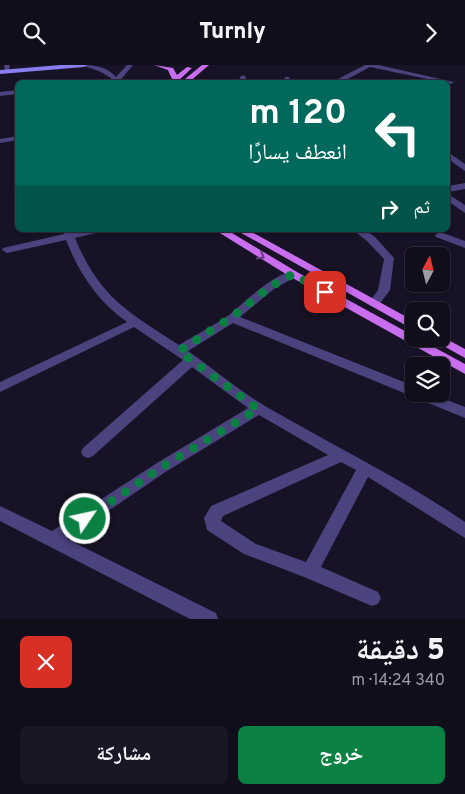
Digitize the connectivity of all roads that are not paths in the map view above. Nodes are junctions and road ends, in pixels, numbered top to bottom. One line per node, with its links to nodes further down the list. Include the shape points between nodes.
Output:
1 (50, 65): 9 (main road)
2 (83, 65): 9 (main road); 10 (street, via 111,73)
3 (130, 65): 11 (street)
4 (157, 65): 12 (main road, via 171,69)
5 (193, 65): 13 (main road)
6 (206, 65): 14 (main road)
7 (369, 65): 8 (street); 15 (street)
8 (383, 66): 16 (street)
9 (4, 69)
10 (114, 80)
11 (117, 80)
12 (173, 80)
13 (174, 80)
14 (187, 80)
15 (340, 80)
16 (442, 80)
17 (15, 92): 18 (street)
18 (0, 94)
19 (15, 138): 20 (street)
20 (0, 141)
21 (450, 157): 22 (street)
22 (465, 168)
23 (465, 186): 24 (street)
24 (450, 189)
25 (450, 199): 26 (street)
26 (465, 210)
27 (223, 232): 34 (main road, one-way to 34)
28 (245, 232): 35 (main road)
29 (361, 232): 35 (street, via 389,258 384,290)
30 (68, 233): 33 (street); 38 (street, via 100,293)
31 (440, 235): 32 (street)
32 (465, 245)
33 (7, 250)
34 (293, 274): 36 (street, via 270,287); 43 (main road)
35 (374, 305): 37 (main road)
36 (232, 317): 40 (street); 45 (street)
37 (405, 321)
38 (134, 323): 40 (street); 44 (street)
39 (450, 346): 41 (main road)
40 (179, 351): 42 (street)
41 (465, 354)
42 (190, 361): 47 (street); 49 (street)
43 (465, 370)
44 (0, 387)
45 (405, 387)
46 (439, 402): 48 (street)
47 (258, 409): 50 (street); 54 (street, via 162,467)
48 (465, 413)
49 (88, 452)
50 (342, 455): 51 (street); 55 (street, via 216,511 212,517 213,525 250,549)
51 (366, 468): 53 (street, via 436,509); 55 (street)
52 (0, 513): 54 (street)
53 (465, 531)
54 (54, 539): 57 (street)
55 (310, 571): 56 (street)
56 (372, 598)
57 (208, 619)

